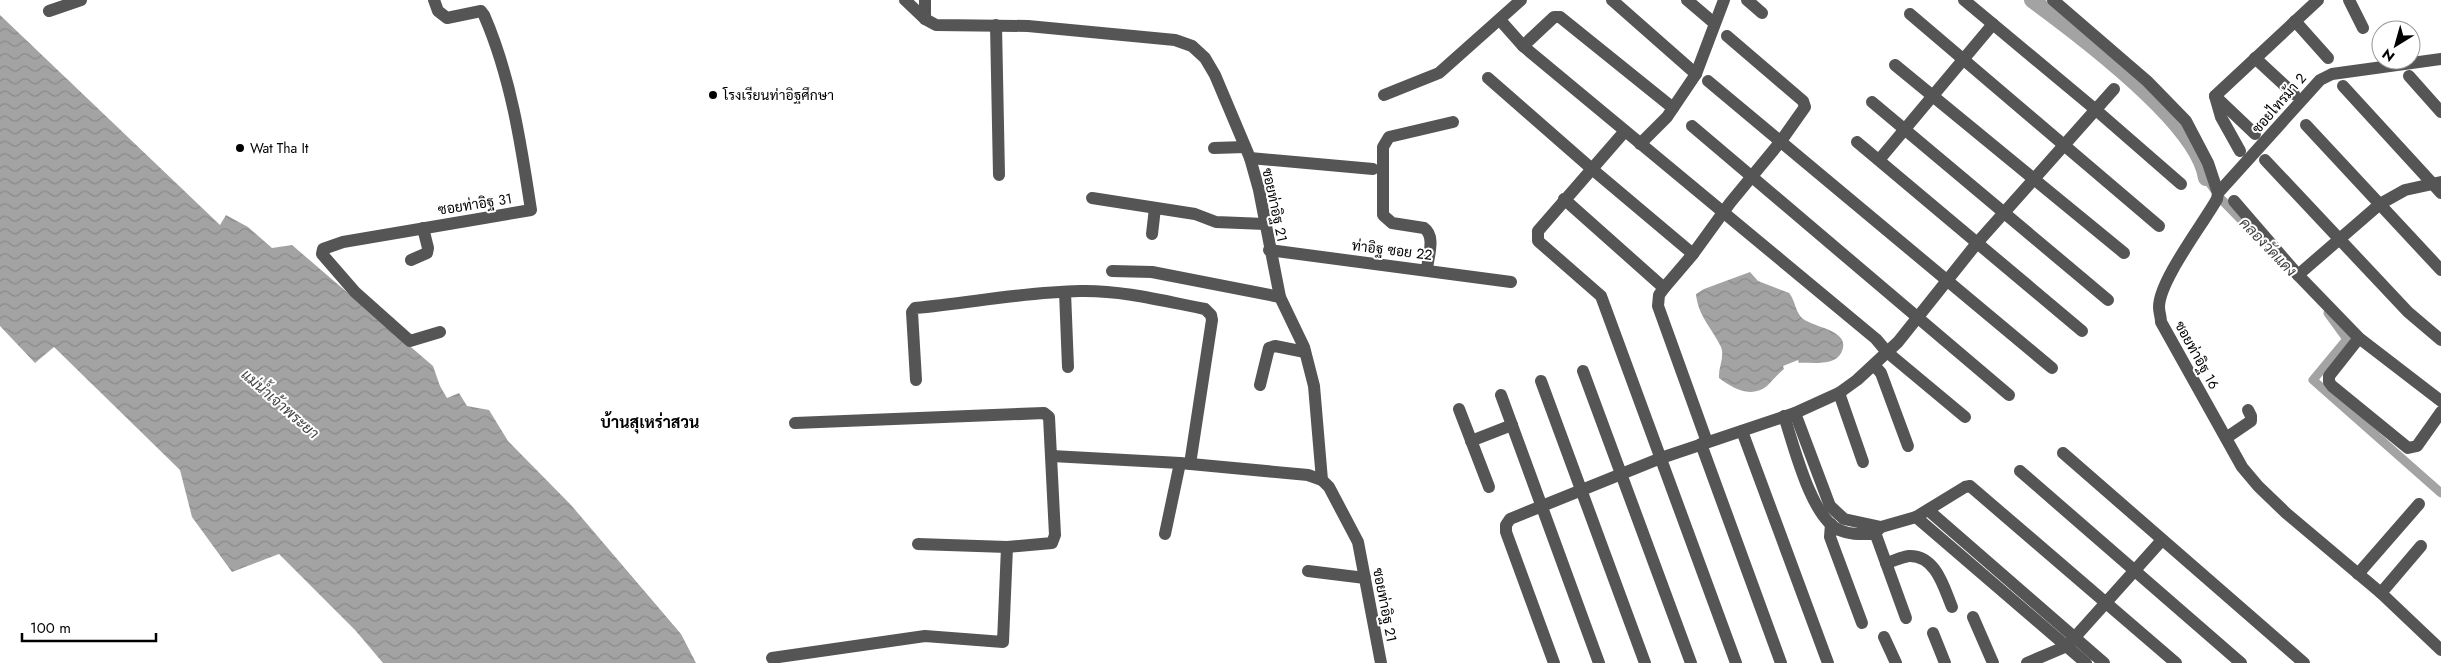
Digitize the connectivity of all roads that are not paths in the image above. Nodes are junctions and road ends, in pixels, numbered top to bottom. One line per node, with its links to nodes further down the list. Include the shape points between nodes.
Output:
1 (82, 0): 14 (street)
2 (434, 0): 77 (street, ซอยท่าอิฐ 31, via 438,11 447,18 474,12 484,15 506,76 531,210)
3 (905, 0): 17 (street, ซอยท่าอิฐ 21)
4 (925, 0): 17 (street)
5 (1521, 0): 18 (street)
6 (1612, 0): 31 (street)
7 (1687, 0): 20 (street)
8 (1724, 0): 20 (street)
9 (1747, 0): 15 (street)
10 (1964, 0): 21 (street)
11 (2053, 0): 67 (street, via 2147,81 2186,121 2208,163)
12 (2318, 0): 19 (street)
13 (2349, 0): 23 (street)
14 (49, 12)
15 (1762, 13)
16 (1910, 14): 28 (street)
17 (926, 19): 22 (street, ซอยท่าอิฐ 21, via 936,25)
18 (1500, 20): 25 (street); 38 (street, via 1439,73)
19 (2295, 21): 26 (street); 27 (street)
20 (1714, 23): 31 (street)
21 (1993, 24): 28 (street); 43 (street)
22 (996, 25): 57 (street, ซอยท่าอิฐ 21, via 1175,40 1192,46 1205,58 1215,75); 62 (street)
23 (2363, 28)
24 (1727, 36): 51 (street, via 1803,101 1802,113)
25 (1523, 46): 42 (street, via 1554,18 1560,17); 49 (street)
26 (2255, 58): 37 (street); 40 (street)
27 (2328, 58)
28 (1963, 59): 39 (street); 54 (street)
29 (2441, 59): 67 (street, ซอยไทรม้า 2, via 2332,74 2320,80)
30 (1895, 65): 39 (street)
31 (1696, 74): 42 (street)
32 (2409, 76): 44 (street)
33 (1488, 78): 61 (street)
34 (1708, 81): 51 (street)
35 (2343, 86): 66 (street)
36 (2114, 89): 43 (street)
37 (2294, 94)
38 (1384, 96)
39 (1933, 96): 48 (street); 64 (street)
40 (2215, 96): 50 (street); 56 (street, via 2221,117)
41 (1872, 102): 48 (street)
42 (1673, 108): 53 (street)
43 (2096, 110): 54 (street); 65 (street)
44 (2441, 112)
45 (1453, 122): 86 (street, via 1389,137 1383,147 1383,216 1392,223 1429,231)
46 (2306, 125): 71 (street)
47 (1692, 126): 63 (street)
48 (1905, 129): 58 (street); 74 (street)
49 (1625, 131): 53 (street); 61 (street)
50 (2255, 134)
51 (1781, 141): 63 (street); 89 (street)
52 (1857, 142): 58 (street)
53 (1640, 144): 73 (street)
54 (2065, 145): 64 (street); 76 (street)
55 (1214, 148): 57 (street)
56 (2240, 151)
57 (1247, 153): 60 (street); 75 (street, ซอยท่าอิฐ 21, via 1259,190)
58 (1878, 160): 80 (street)
59 (2265, 160): 79 (street)
60 (1373, 169)
61 (1592, 169): 69 (street); 83 (street)
62 (999, 175)
63 (1751, 177): 73 (street); 95 (street)
64 (2034, 179): 74 (street); 82 (street)
65 (2181, 184)
66 (2438, 186): 71 (street, via 2405,190)
67 (2218, 193): 122 (street, ซอยท่าอิฐ 16, via 2162,290 2159,306 2162,322)
68 (1092, 198): 72 (street)
69 (1564, 200): 91 (street); 128 (street, via 1536,236 1601,296)
70 (2234, 201): 88 (street)
71 (2380, 204): 79 (street); 87 (street)
72 (1155, 208): 75 (street, via 1195,214 1216,222); 78 (street)
73 (1724, 212): 83 (street); 101 (street, via 1876,339)
74 (2004, 213): 80 (street); 94 (street)
75 (1265, 224): 81 (street, ซอยท่าอิฐ 21)
76 (2159, 226)
77 (423, 228): 84 (street, via 428,248 426,253); 97 (street, ซอยท่าอิฐ 31, via 326,246 322,254 354,292 410,341)
78 (1152, 234)
79 (2339, 239): 88 (street); 99 (street, via 2408,312)
80 (1977, 243): 89 (street); 96 (street)
81 (1269, 250): 86 (street, ท่าอิฐ ซอย 22); 93 (street, ซอยท่าอิฐ 21)
82 (2124, 253)
83 (1693, 254): 91 (street)
84 (411, 260)
85 (1112, 270): 93 (street, via 1152,272)
86 (1427, 270): 90 (street, ท่าอิฐ ซอย 22)
87 (2441, 270)
88 (2298, 274): 98 (street)
89 (1947, 280): 95 (street); 104 (street)
90 (1511, 282)
91 (1664, 288): 124 (street, via 1659,295 1658,306)
92 (1066, 292): 103 (street); 106 (street, via 915,308 912,312); 130 (street, via 1118,293 1205,308 1212,315)
93 (1280, 297): 100 (street, ซอยท่าอิฐ 21)
94 (2108, 300)
95 (1918, 317): 101 (street); 111 (street)
96 (2082, 331)
97 (440, 332)
98 (2359, 338): 112 (street); 120 (street, via 2329,376 2332,386 2408,448 2417,446)
99 (2441, 340)
100 (1305, 352): 108 (street, via 1275,346 1269,348); 133 (street, ซอยท่าอิฐ 21, via 1314,386)
101 (1887, 352): 102 (street); 117 (street)
102 (1874, 365): 109 (street); 125 (street)
103 (1068, 367)
104 (2052, 368)
105 (1583, 371): 132 (street)
106 (916, 380)
107 (1541, 381): 135 (street)
108 (1260, 385)
109 (1838, 393): 116 (street); 129 (street)
110 (1501, 395): 119 (street)
111 (2008, 395)
112 (2441, 401)
113 (1459, 408): 123 (street)
114 (2248, 410): 122 (street, via 2251,421)
115 (2441, 412): 120 (street)
116 (1790, 414): 121 (street); 140 (street, via 1814,501 1819,512); 141 (street, via 1830,506 1844,519)
117 (1965, 418)
118 (795, 423): 127 (street, via 1044,413 1049,417)
119 (1512, 425): 123 (street); 137 (street)
120 (2437, 427)
121 (1742, 431): 124 (street); 173 (street)
122 (2226, 438): 151 (street, ซอยท่าอิฐ 16, via 2242,467 2258,486)
123 (1471, 441): 134 (street)
124 (1704, 443): 128 (street); 172 (street)
125 (1908, 446)
126 (2063, 453): 143 (street)
127 (1052, 456): 130 (street); 146 (street, via 1055,535 1052,543)
128 (1661, 458): 132 (street); 171 (street)
129 (1863, 462)
130 (1185, 464): 133 (street, via 1308,475); 142 (street)
131 (2020, 471): 149 (street)
132 (1621, 474): 135 (street); 170 (street)
133 (1322, 480): 152 (street, ซอยท่าอิฐ 21, via 1329,487 1358,542)
134 (1489, 487)
135 (1581, 489): 137 (street); 169 (street)
136 (2419, 504): 151 (street)
137 (1541, 505): 167 (street, via 1510,518 1506,524); 168 (street)
138 (1928, 510): 139 (street); 147 (street); 154 (street, via 1965,487 1974,488)
139 (1916, 517): 141 (street); 147 (street)
140 (1831, 524): 141 (street, via 1850,534); 158 (street, via 1830,537)
141 (1876, 528): 148 (street)
142 (1166, 534)
143 (2162, 540): 149 (street); 164 (street)
144 (918, 544): 146 (street)
145 (2421, 546): 153 (street)
146 (1007, 547): 163 (street, via 1003,642 925,636)
147 (1978, 561): 161 (street)
148 (1886, 563): 155 (street, via 1909,556 1929,564 1936,570); 157 (street)
149 (2135, 571): 154 (street); 181 (street)
150 (1308, 572): 152 (street)
151 (2358, 574): 153 (street, ซอยท่าอิฐ 16)
152 (1365, 578): 166 (street, ซอยท่าอิฐ 21)
153 (2381, 593): 162 (street, ซอยท่าอิฐ 16)
154 (2107, 602): 161 (street); 180 (street)
155 (1952, 607)
156 (1973, 617): 176 (street)
157 (1906, 618)
158 (1862, 623)
159 (1933, 633): 175 (street)
160 (1884, 637): 174 (street)
161 (2071, 642): 165 (street); 178 (street); 179 (street)
162 (2441, 650)
163 (772, 658)
164 (2289, 658): 182 (street)
165 (2042, 660): 177 (street)
166 (1381, 663)
167 (1554, 663)
168 (1599, 663)
169 (1644, 663)
170 (1691, 663)
171 (1736, 663)
172 (1782, 663)
173 (1828, 663)
174 (1896, 663)
175 (1946, 663)
176 (1993, 663)
177 (2027, 663)
178 (2086, 663)
179 (2104, 663)
180 (2176, 663)
181 (2241, 663)
182 (2304, 663)

